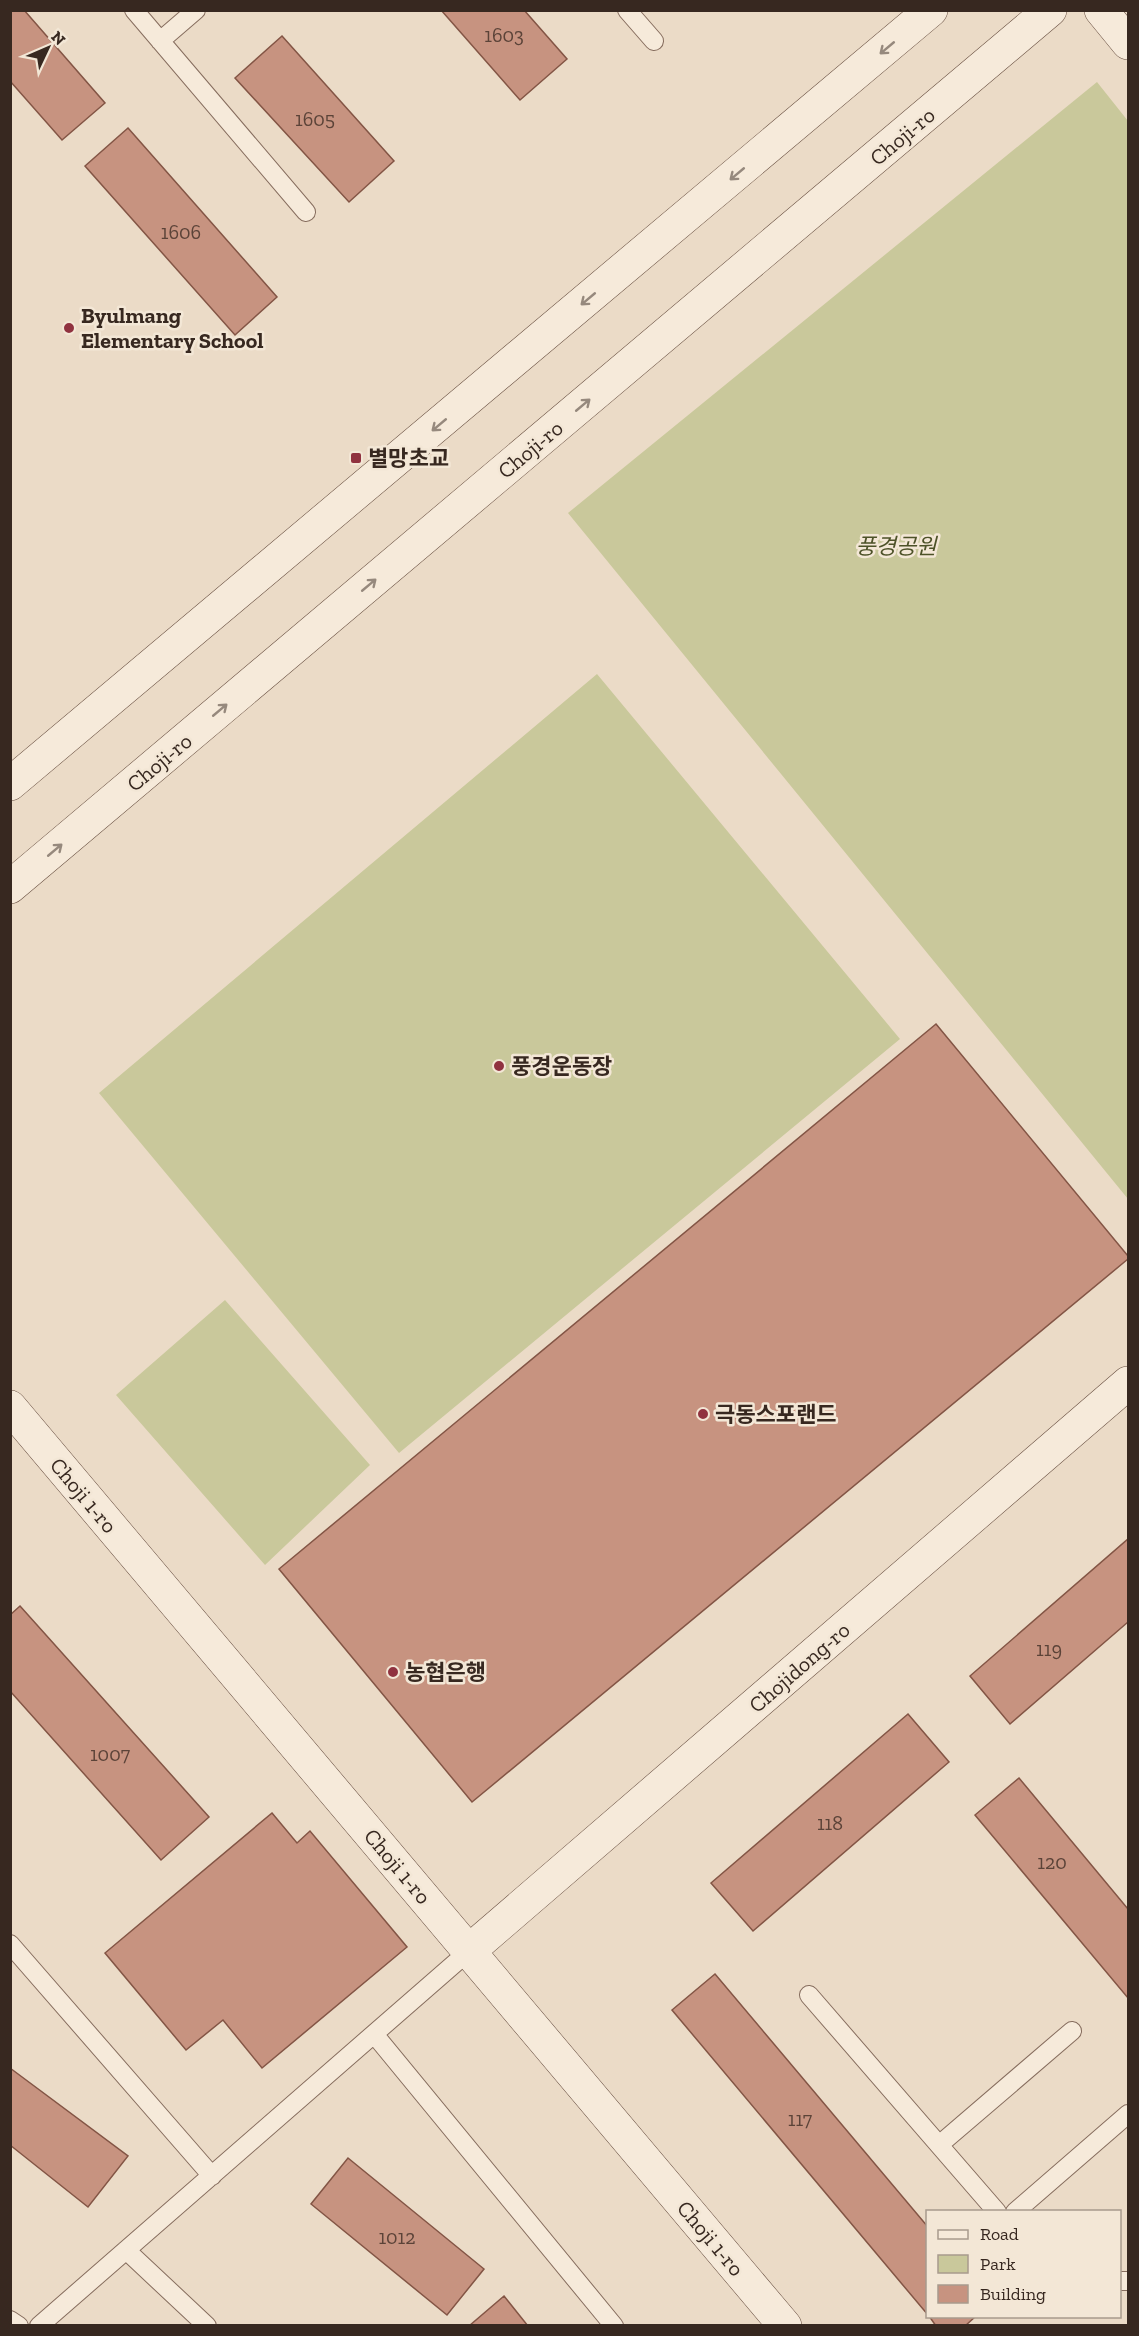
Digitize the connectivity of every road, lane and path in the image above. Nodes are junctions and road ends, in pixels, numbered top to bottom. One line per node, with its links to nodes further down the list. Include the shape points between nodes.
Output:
1 (134, 10): 7 (lane)
2 (196, 10): 7 (lane)
3 (627, 10): 8 (lane)
4 (931, 10): 11 (street, one-way to 11)
5 (1050, 10): 12 (street, Choji-ro, one-way to 5)
6 (1101, 10): 9 (street)
7 (160, 41): 10 (lane)
8 (654, 41)
9 (1128, 43)
10 (306, 212)
11 (10, 784)
12 (10, 887)
13 (1128, 1383): 16 (street, Chojidong-ro)
14 (10, 1407): 16 (street, Choji 1-ro)
15 (10, 1944): 22 (lane)
16 (469, 1951): 19 (lane); 31 (street, Choji 1-ro)
17 (810, 1995): 21 (lane)
18 (1072, 2031): 21 (lane)
19 (374, 2034): 22 (lane); 30 (lane)
20 (1128, 2114): 24 (lane)
21 (939, 2145): 23 (lane)
22 (212, 2176): 25 (lane)
23 (996, 2210)
24 (1016, 2210)
25 (126, 2250): 28 (lane); 29 (lane)
26 (10, 2320): 27 (lane)
27 (19, 2325)
28 (39, 2325)
29 (207, 2325)
30 (614, 2325)
31 (785, 2325)

